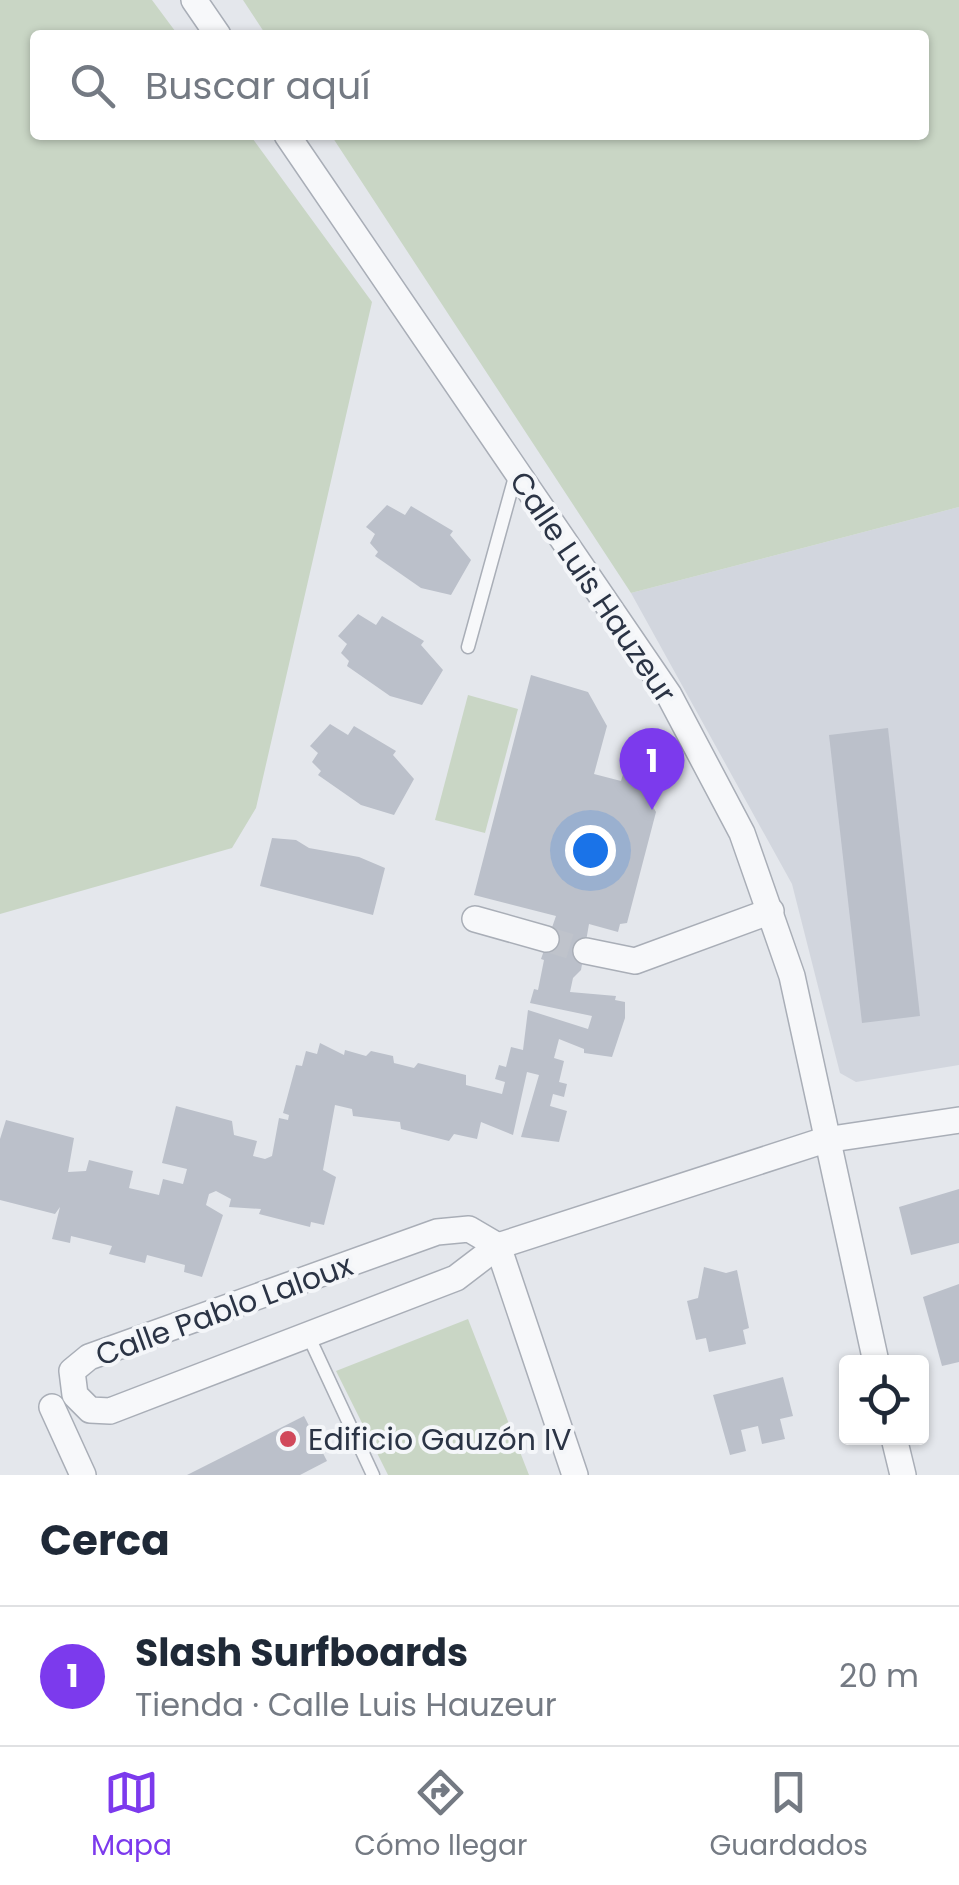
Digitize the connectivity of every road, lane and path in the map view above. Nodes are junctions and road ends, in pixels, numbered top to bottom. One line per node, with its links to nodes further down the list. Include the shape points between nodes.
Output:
1 (194, 0): 2 (street)
2 (215, 30)
3 (289, 140): 4 (street, Calle Luis Hauzeur)
4 (516, 473): 5 (lane); 6 (street, Calle Luis Hauzeur, via 669,694 742,833)
5 (468, 647)
6 (771, 910): 9 (street, via 634,961); 11 (street, Calle Luis Hauzeur, via 792,976)
7 (475, 919): 8 (street)
8 (546, 940)
9 (586, 952)
10 (959, 1120): 11 (street)
11 (825, 1140): 12 (street); 14 (street, Calle Luis Hauzeur)
12 (498, 1246): 13 (street, Calle Pablo Laloux, via 456,1278); 13 (street, Calle Pablo Laloux, via 469,1229 436,1232 89,1357 72,1371 75,1395 90,1410 110,1411); 19 (street)
13 (308, 1335): 18 (lane)
14 (874, 1355)
15 (52, 1407): 17 (street)
16 (896, 1445): 20 (street)
17 (83, 1475)
18 (373, 1475)
19 (575, 1475)
20 (902, 1475)

